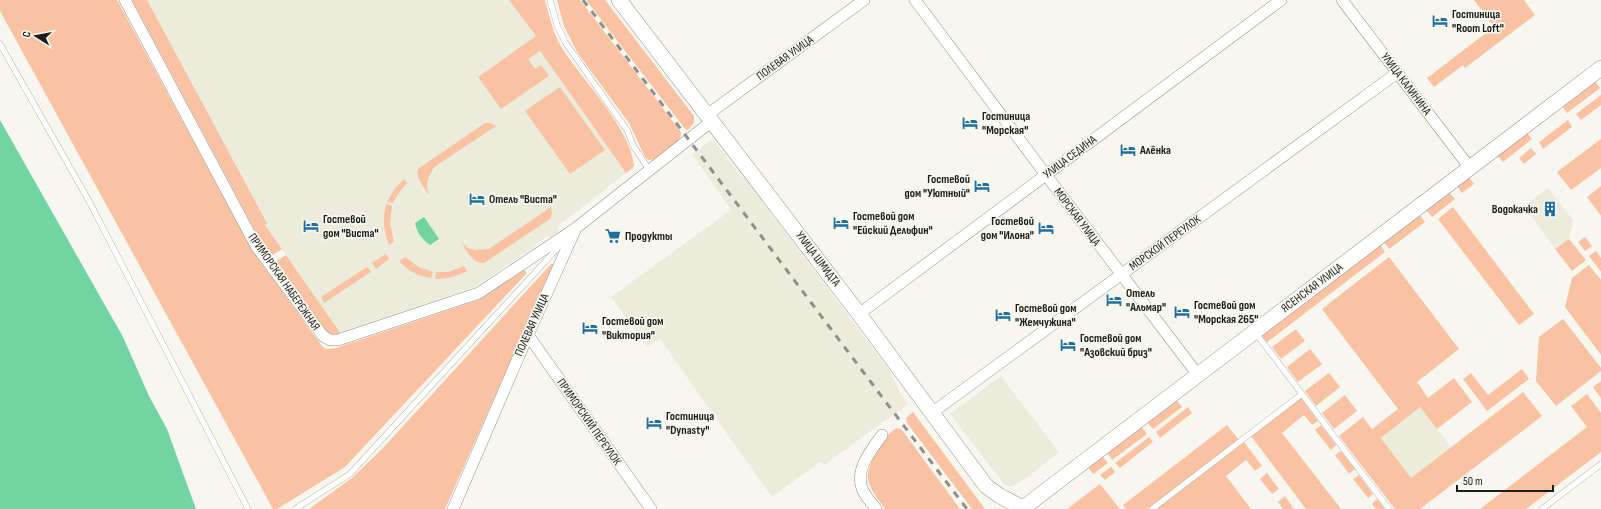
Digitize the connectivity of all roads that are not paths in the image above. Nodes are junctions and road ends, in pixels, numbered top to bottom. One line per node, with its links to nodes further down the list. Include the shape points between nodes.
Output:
1 (126, 0): 15 (street, ПРИМОРСКАЯ НАБЕРЕЖНАЯ, via 256,246 323,336 338,340 479,293)
2 (550, 0): 13 (lane, via 565,42 627,130 634,147)
3 (619, 0): 11 (street, УЛИЦА ШМИДТА)
4 (864, 0): 11 (street, ПОЛЕВАЯ УЛИЦА)
5 (915, 0): 14 (street, МОРСКАЯ УЛИЦА)
6 (1281, 0): 14 (street, УЛИЦА СЕДИНА)
7 (1342, 0): 10 (street, УЛИЦА КАЛИНИНА)
8 (0, 44): 25 (lane, via 89,201)
9 (1601, 68): 12 (street, ЯСЕНСКАЯ УЛИЦА)
10 (1397, 73): 12 (street, УЛИЦА КАЛИНИНА); 16 (street, МОРСКОЙ ПЕРЕУЛОК)
11 (709, 118): 13 (street, ПОЛЕВАЯ УЛИЦА); 17 (street, УЛИЦА ШМИДТА)
12 (1470, 168): 18 (street, ЯСЕНСКАЯ УЛИЦА)
13 (650, 171): 15 (street, ПОЛЕВАЯ УЛИЦА)
14 (1046, 175): 16 (street, МОРСКАЯ УЛИЦА); 17 (street, УЛИЦА СЕДИНА)
15 (576, 228): 19 (street, ПОЛЕВАЯ УЛИЦА); 26 (lane, via 350,474)
16 (1121, 275): 20 (street, МОРСКАЯ УЛИЦА); 22 (street, МОРСКОЙ ПЕРЕУЛОК)
17 (859, 314): 22 (street, УЛИЦА ШМИДТА)
18 (1254, 332): 20 (street, ЯСЕНСКАЯ УЛИЦА); 21 (lane)
19 (528, 335): 27 (street, ПОЛЕВАЯ УЛИЦА); 28 (street, ПРИМОРСКИЙ ПЕРЕУЛОК)
20 (1198, 375): 30 (street, ЯСЕНСКАЯ УЛИЦА)
21 (1302, 394): 31 (lane); 32 (lane)
22 (933, 412): 30 (street, УЛИЦА ШМИДТА, via 986,486)
23 (882, 435): 29 (street, via 866,459 860,476 862,489)
24 (1601, 464): 33 (lane)
25 (248, 509)
26 (295, 509)
27 (453, 509)
28 (651, 509)
29 (876, 509)
30 (1023, 509)
31 (1152, 509)
32 (1389, 509)
33 (1542, 509)

